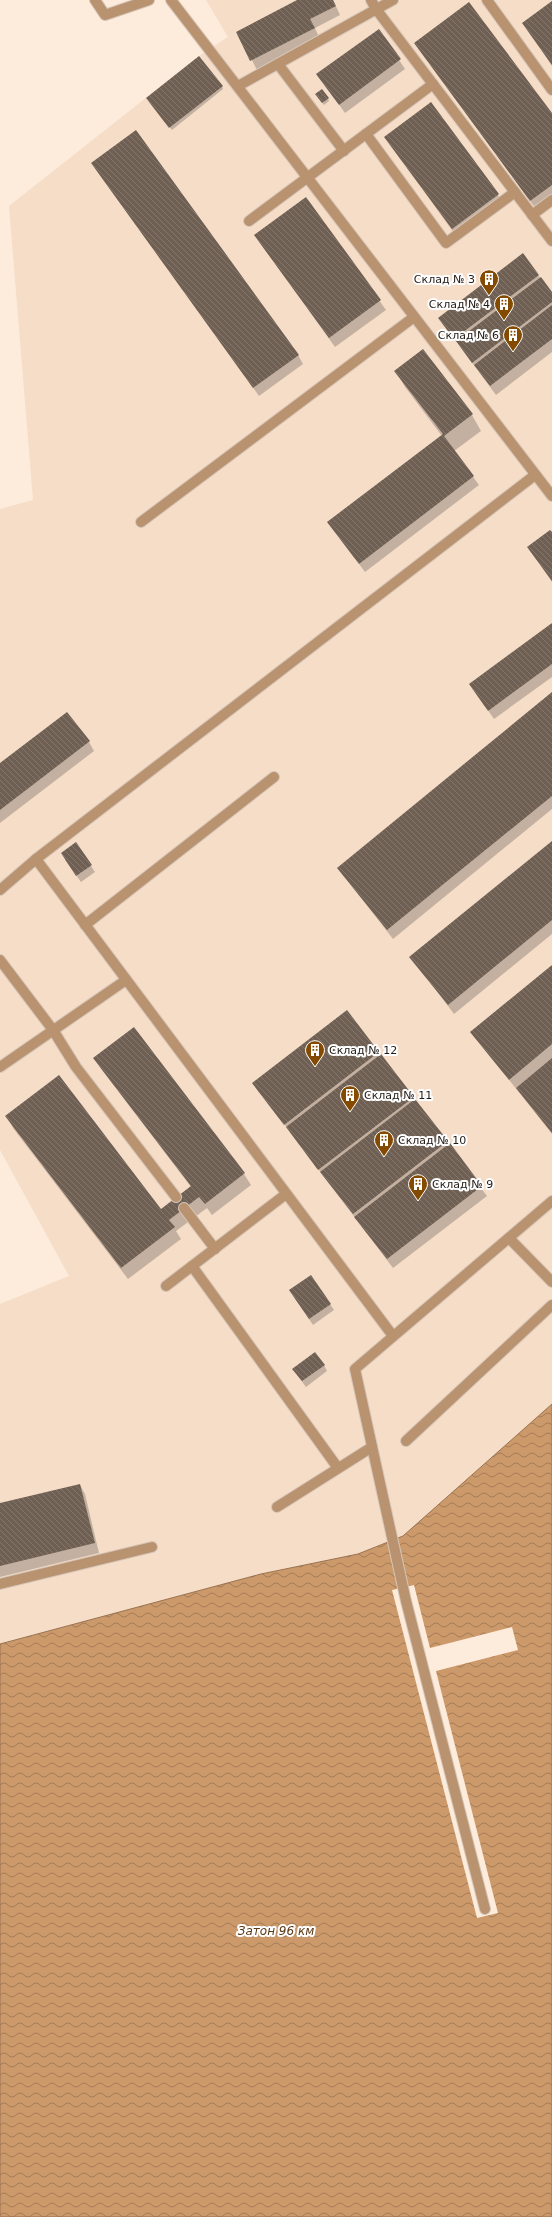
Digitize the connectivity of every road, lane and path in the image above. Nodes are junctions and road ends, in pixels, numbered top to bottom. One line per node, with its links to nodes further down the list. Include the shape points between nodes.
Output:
1 (95, 0): 2 (street, via 105,16)
2 (149, 0)
3 (171, 0): 9 (street)
4 (393, 0): 6 (street)
5 (487, 0): 10 (street)
6 (374, 5): 7 (street); 8 (street)
7 (278, 64): 9 (street); 12 (street)
8 (433, 84): 11 (street); 14 (street)
9 (238, 86): 13 (street)
10 (552, 90)
11 (366, 134): 12 (street); 14 (street, via 446,243)
12 (344, 150): 13 (street)
13 (307, 178): 17 (street); 19 (street)
14 (515, 192): 16 (street)
15 (552, 200): 16 (street)
16 (532, 215): 18 (street)
17 (249, 221)
18 (552, 241)
19 (414, 317): 20 (street); 22 (street)
20 (536, 475): 21 (street); 24 (street)
21 (552, 496)
22 (141, 522)
23 (274, 777): 26 (street)
24 (36, 859): 25 (street); 26 (street)
25 (0, 890)
26 (85, 925): 28 (street)
27 (0, 960): 29 (street)
28 (126, 980): 29 (street); 31 (street)
29 (53, 1030): 30 (street); 32 (street, via 76,1067)
30 (0, 1067)
31 (286, 1194): 36 (street); 41 (street)
32 (176, 1198)
33 (552, 1201): 35 (street)
34 (184, 1208): 36 (street)
35 (509, 1238): 38 (street); 41 (street)
36 (215, 1249): 37 (street)
37 (192, 1266): 39 (street); 44 (street)
38 (552, 1282)
39 (166, 1286)
40 (552, 1305): 42 (street)
41 (393, 1336): 43 (street, via 355,1368)
42 (406, 1441)
43 (372, 1447): 44 (street); 48 (street, via 406,1601)
44 (338, 1468): 45 (street)
45 (277, 1507)
46 (152, 1547): 47 (street)
47 (0, 1584)
48 (486, 1909)

